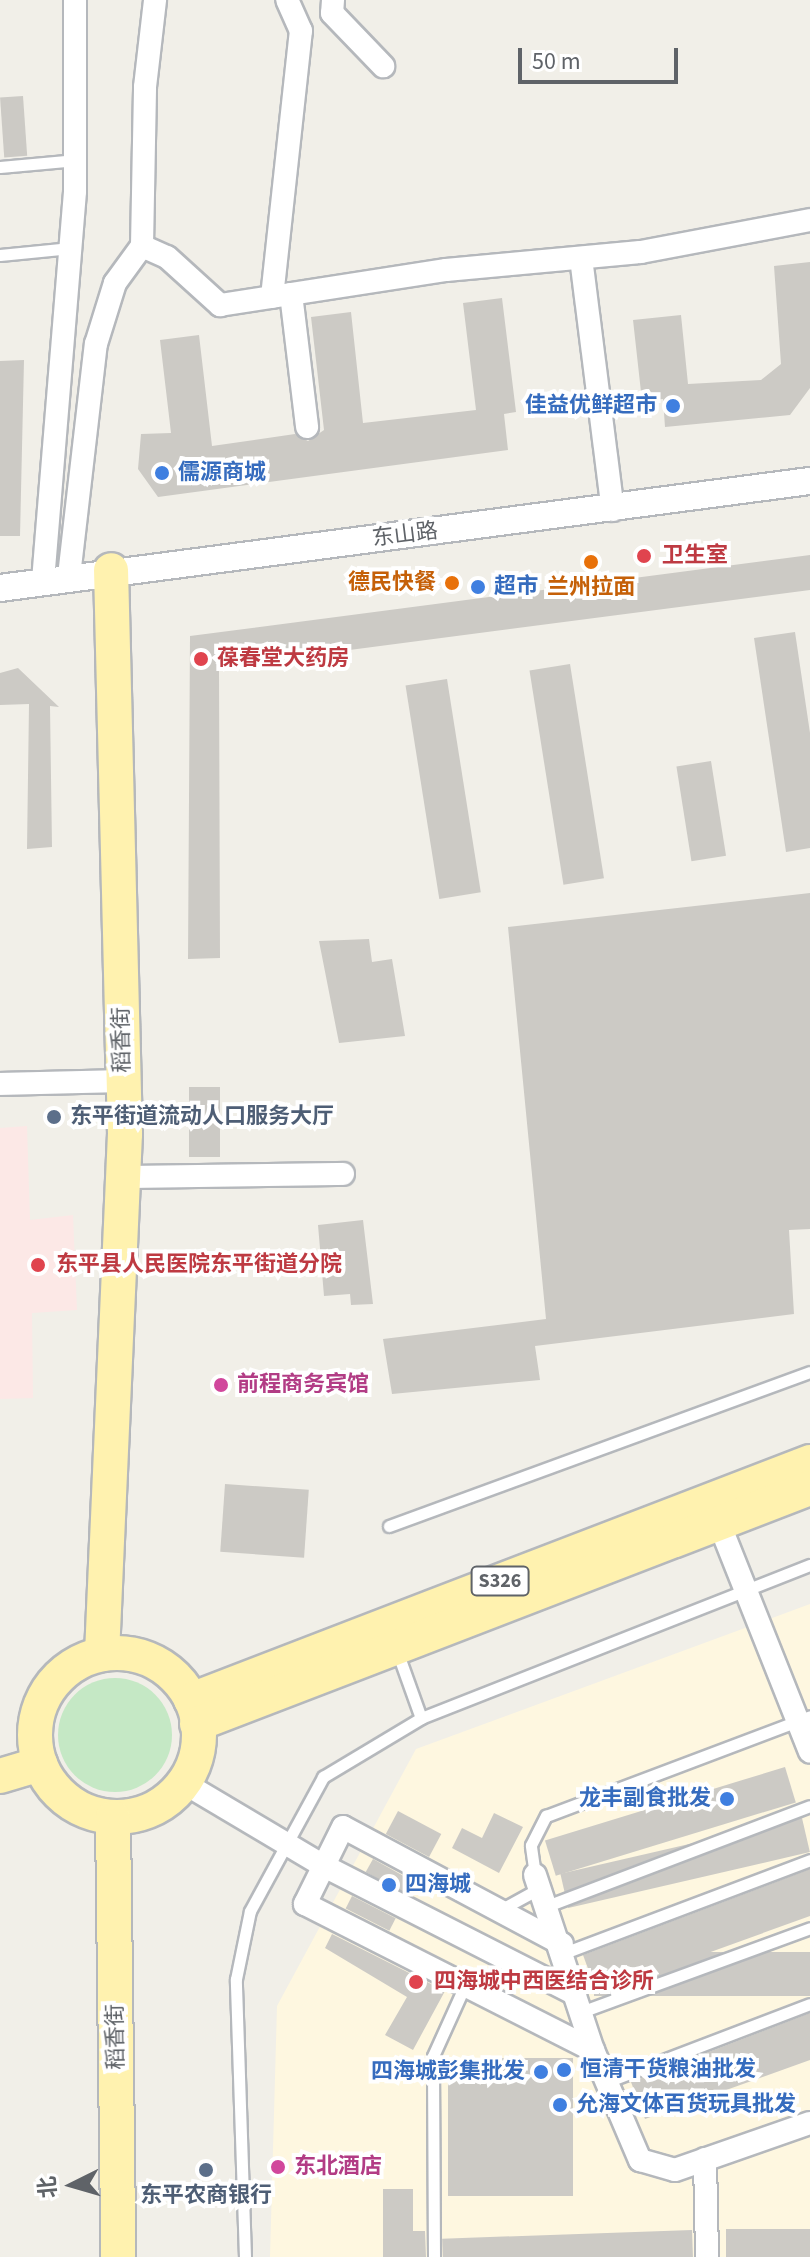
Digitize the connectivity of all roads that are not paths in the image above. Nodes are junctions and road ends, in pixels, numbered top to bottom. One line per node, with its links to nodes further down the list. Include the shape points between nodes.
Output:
1 (75, 0): 6 (street)
2 (155, 0): 9 (street, via 145,87)
3 (287, 0): 13 (street, via 301,31)
4 (333, 0): 5 (street, via 332,13)
5 (383, 66)
6 (77, 160): 7 (lane); 10 (street)
7 (0, 167)
8 (810, 220): 12 (street)
9 (142, 246): 13 (street, via 167,257 220,305); 18 (street, via 115,283 96,344)
10 (71, 248): 11 (lane); 18 (street)
11 (0, 255)
12 (581, 258): 13 (street); 16 (street)
13 (281, 295): 14 (street)
14 (307, 427)
15 (810, 481): 16 (street, 东山路)
16 (613, 510): 17 (street, 东山路)
17 (111, 570): 18 (street, 东山路); 20 (main road, 稻香街)
18 (56, 578): 19 (street, 东山路)
19 (0, 588)
20 (123, 1081): 21 (street); 23 (main road, 稻香街)
21 (0, 1084)
22 (343, 1174): 23 (street)
23 (123, 1177): 32 (main road, 稻香街)
24 (810, 1372): 28 (lane)
25 (810, 1462): 33 (main road, S326)
26 (810, 1488): 27 (main road, S326)
27 (719, 1523): 30 (street); 31 (main road, S326)
28 (389, 1526)
29 (810, 1565): 30 (lane)
30 (745, 1589): 34 (lane); 35 (street)
31 (395, 1648): 33 (main road, S326); 34 (lane)
32 (102, 1654): 33 (main road, via 150,1661); 37 (main road, via 72,1666 49,1688 36,1718)
33 (194, 1712): 39 (main road, via 197,1753)
34 (421, 1718): 42 (lane, via 323,1777)
35 (804, 1718): 36 (street); 45 (lane, via 546,1816 531,1845)
36 (810, 1752)
37 (40, 1764): 38 (main road); 41 (main road, via 70,1803)
38 (0, 1776)
39 (184, 1783): 41 (main road, via 146,1812); 42 (street)
40 (810, 1806): 45 (lane)
41 (113, 1818): 56 (main road, 稻香街)
42 (285, 1843): 44 (street); 57 (lane, via 250,1911 236,1979)
43 (810, 1860): 48 (lane)
44 (324, 1866): 46 (street, via 343,1827); 49 (street, via 305,1904); 50 (street)
45 (541, 1890): 46 (lane); 48 (street)
46 (500, 1911): 48 (street)
47 (810, 1928): 50 (lane)
48 (563, 1948): 50 (street)
49 (465, 1985): 52 (street); 58 (lane, via 433,2056)
50 (578, 2003): 52 (street)
51 (810, 2004): 53 (lane)
52 (593, 2050): 53 (street)
53 (605, 2082): 55 (street, via 640,2160 675,2170)
54 (810, 2123): 55 (street)
55 (705, 2159): 59 (street)
56 (118, 2257)
57 (245, 2257)
58 (434, 2257)
59 (707, 2257)

